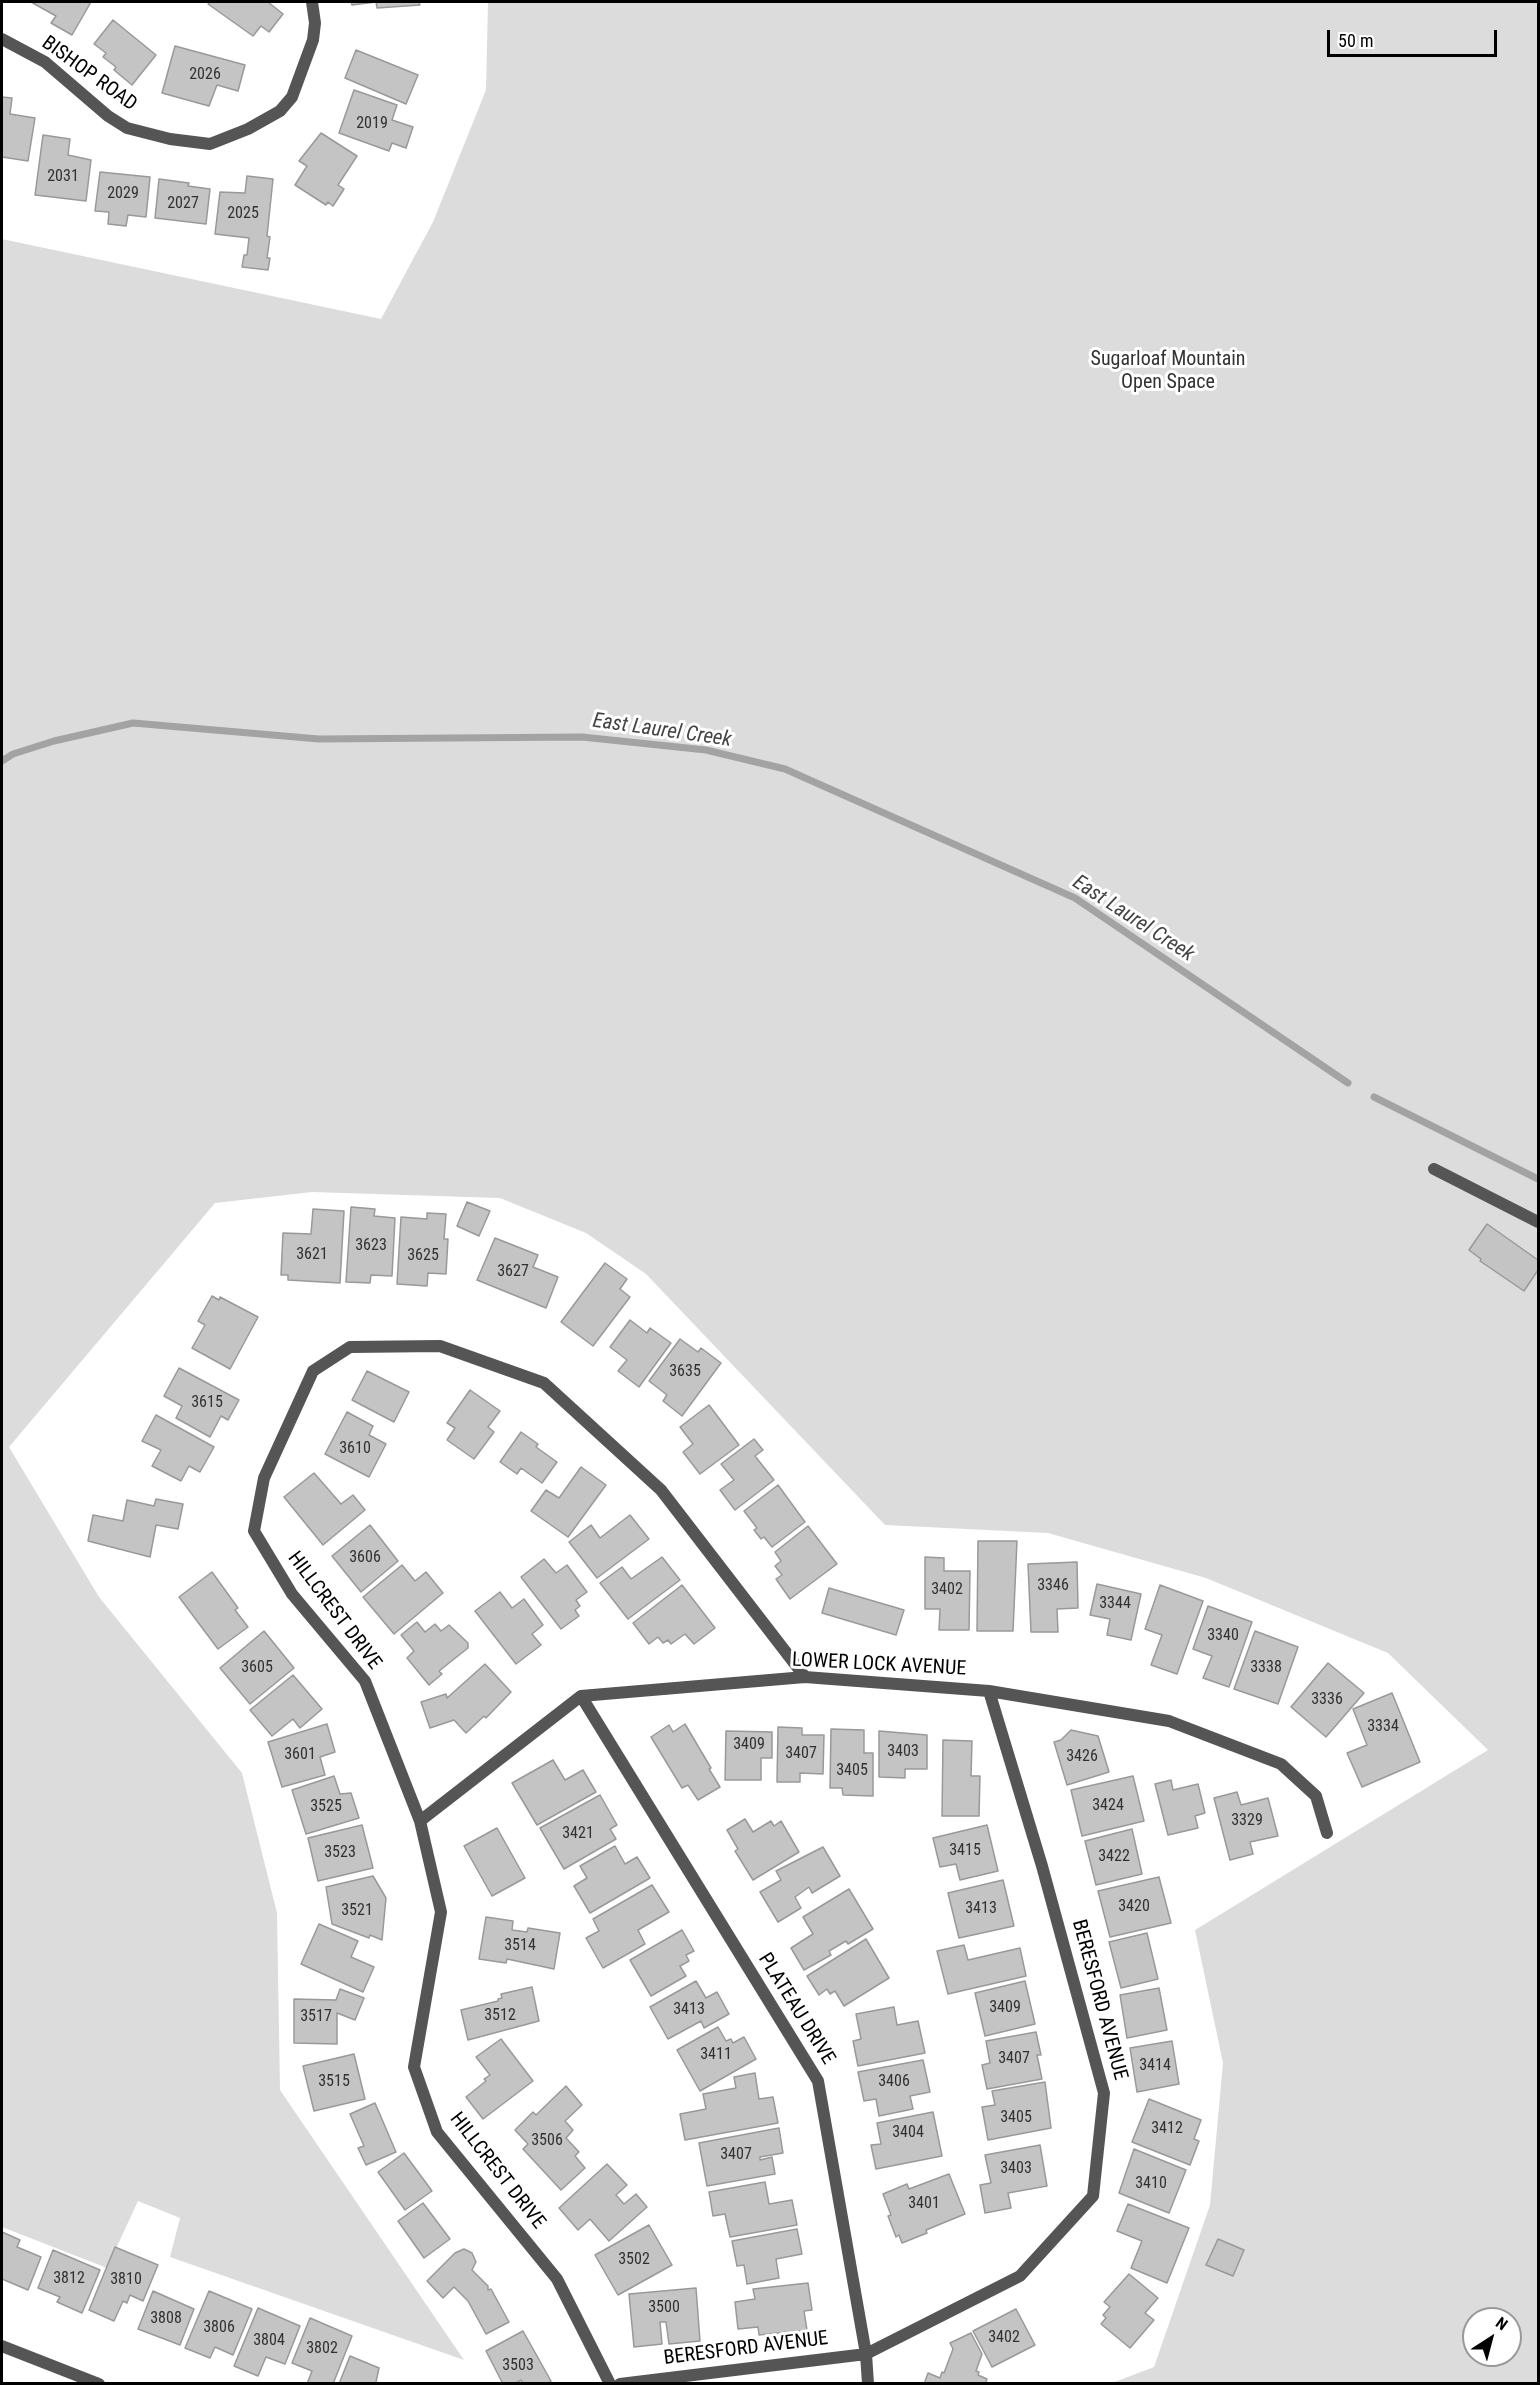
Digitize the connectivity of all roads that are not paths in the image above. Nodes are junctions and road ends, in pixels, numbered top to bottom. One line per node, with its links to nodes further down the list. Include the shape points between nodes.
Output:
1 (312, 2): 2 (street, BISHOP ROAD, via 313,40 292,97 280,111 210,144 126,128 45,62)
2 (2, 39)
3 (1434, 1169): 4 (street)
4 (1539, 1222)
5 (805, 1677): 6 (street, LOWER LOCK AVENUE); 7 (street, LOWER LOCK AVENUE); 8 (street, HILLCREST DRIVE, via 661,1490 544,1383 440,1346 350,1347 313,1371 264,1478 254,1532 292,1594 365,1681)
6 (989, 1691): 9 (street, LOWER LOCK AVENUE, via 1169,1721 1281,1764 1316,1796); 11 (street, BERESFORD AVENUE, via 1104,2093 1093,2196 1020,2276)
7 (581, 1696): 8 (street); 11 (street, PLATEAU DRIVE, via 818,2081)
8 (420, 1821): 13 (street, HILLCREST DRIVE, via 441,1912 414,2067 437,2132 557,2279)
9 (1327, 1833)
10 (2, 2346): 12 (street)
11 (866, 2354): 14 (street, BERESFORD AVENUE); 15 (street, PLATEAU DRIVE)
12 (99, 2384)
13 (610, 2384)
14 (620, 2384)
15 (868, 2384)

